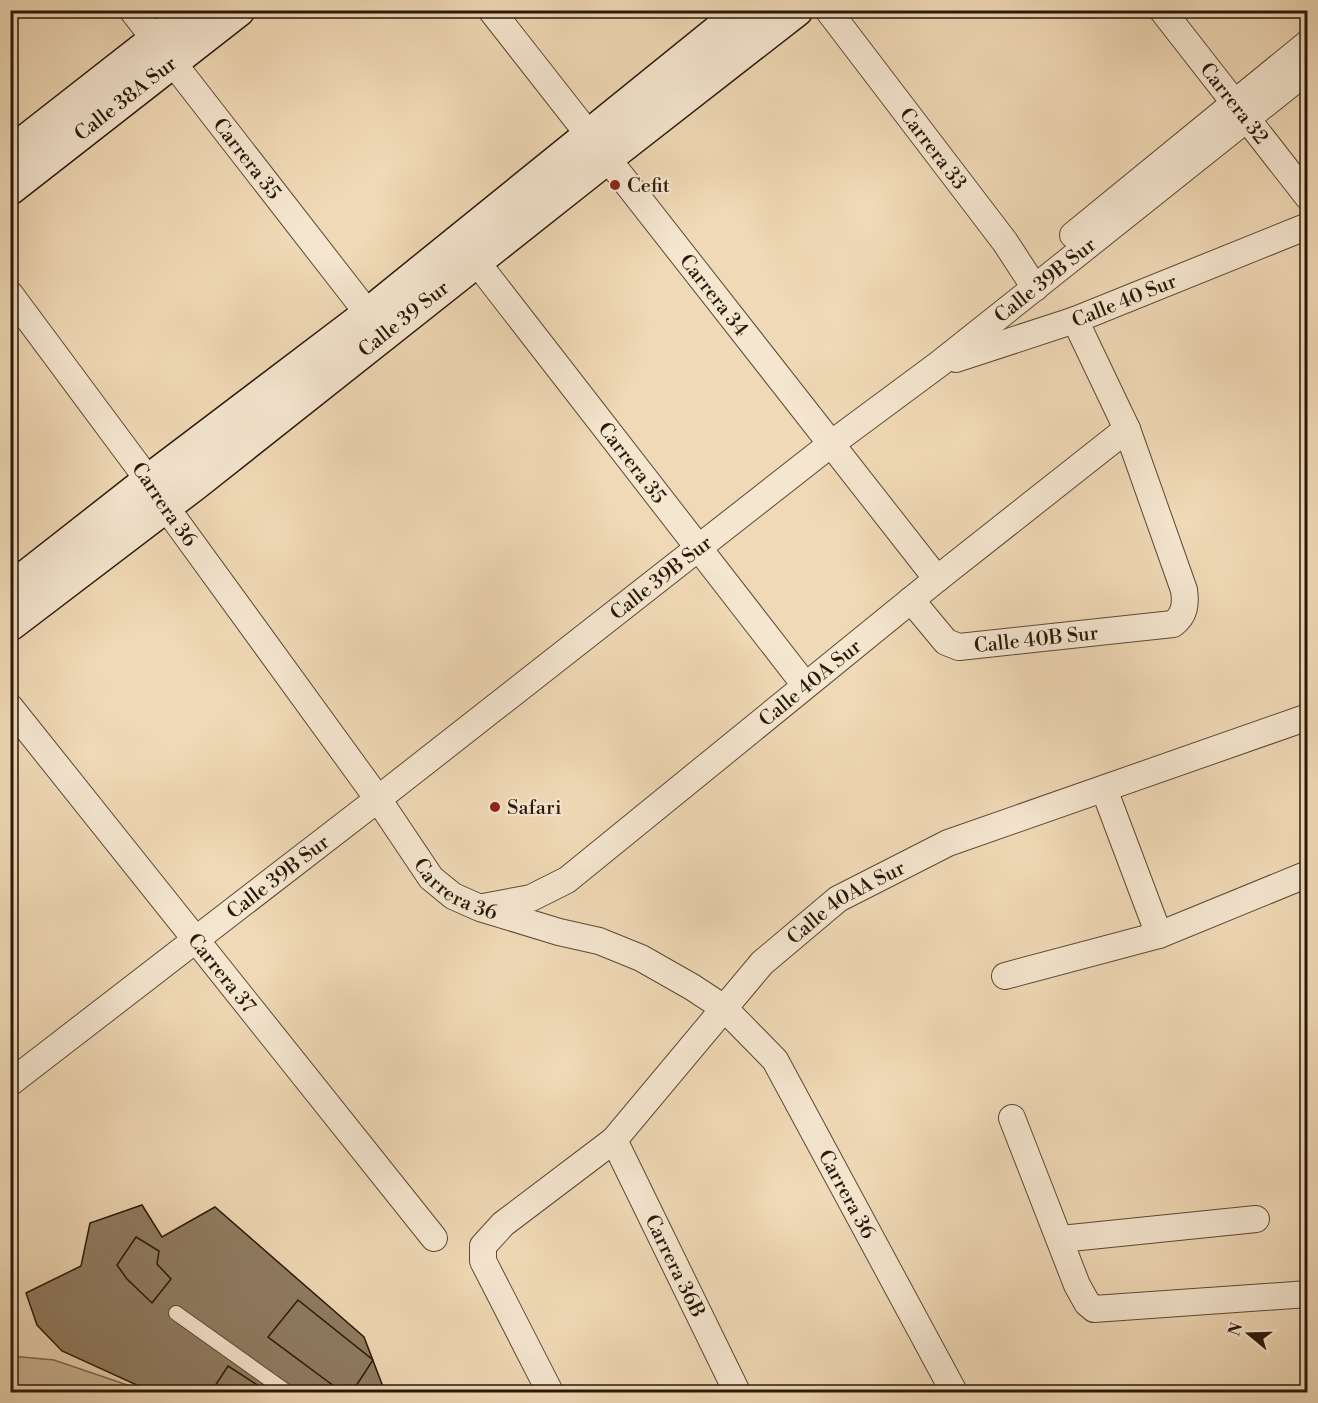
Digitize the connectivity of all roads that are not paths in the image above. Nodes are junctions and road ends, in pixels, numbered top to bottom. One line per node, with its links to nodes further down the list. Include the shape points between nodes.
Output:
1 (132, 10): 10 (street, Carrera 35)
2 (194, 10): 10 (street, Calle 38A Sur)
3 (238, 10): 10 (street, Calle 38A Sur)
4 (491, 10): 13 (street, Carrera 34)
5 (744, 10): 13 (street, Calle 39 Sur)
6 (796, 10): 13 (street, Calle 39 Sur)
7 (828, 10): 19 (street, Carrera 33)
8 (1162, 10): 12 (street, Carrera 32)
9 (1308, 43): 12 (street, Calle 39B Sur)
10 (163, 51): 14 (street, Calle 38A Sur); 15 (street, Calle 38A Sur); 22 (street, Carrera 35)
11 (1308, 70): 12 (street, Calle 39B Sur)
12 (1240, 111): 16 (street, Carrera 32); 19 (street, Calle 39B Sur)
13 (597, 147): 18 (street, Calle 39 Sur); 25 (street, Carrera 34)
14 (10, 154)
15 (10, 188)
16 (1308, 198)
17 (1308, 226): 21 (street, Calle 40 Sur)
18 (468, 250): 22 (street, Calle 39 Sur); 27 (street, Carrera 35)
19 (1031, 281): 23 (street, Calle 39B Sur)
20 (10, 294): 26 (street, Carrera 36)
21 (1075, 320): 23 (street, Calle 40 Sur); 24 (street)
22 (376, 324): 26 (street, Calle 39 Sur)
23 (939, 364): 25 (street, Calle 39B Sur)
24 (1127, 429): 28 (street, Calle 40A Sur); 30 (street, Calle 40B Sur, via 1184,590 1186,603 1179,620 1173,624 959,646 946,642)
25 (831, 444): 27 (street, Calle 39B Sur); 28 (street, Carrera 34)
26 (157, 494): 29 (street, Calle 39 Sur); 31 (street, Calle 39 Sur); 36 (street, Carrera 36)
27 (698, 548): 32 (street, Carrera 35); 36 (street, Calle 39B Sur)
28 (937, 579): 30 (street, Calle 40A Sur)
29 (10, 590)
30 (911, 600): 32 (street, Calle 40A Sur)
31 (10, 624)
32 (806, 685): 38 (street, Calle 40A Sur, via 567,880 531,898)
33 (10, 707): 40 (street, Carrera 37)
34 (1308, 717): 35 (street, Calle 40AA Sur)
35 (1104, 789): 39 (street); 42 (street, Calle 40AA Sur, via 948,843 837,899 762,963)
36 (378, 799): 38 (street, Carrera 36, via 431,879 453,896); 40 (street, Calle 39B Sur)
37 (1308, 874): 39 (street)
38 (480, 908): 42 (street, Carrera 36, via 599,941 640,958)
39 (1160, 935): 41 (street)
40 (196, 939): 43 (street, Calle 39B Sur); 47 (street, Carrera 37)
41 (1005, 976)
42 (724, 1008): 45 (street, Calle 40AA Sur); 54 (street, Carrera 36, via 775,1060)
43 (10, 1083)
44 (1012, 1118): 48 (street)
45 (614, 1140): 52 (street, Calle 40AA Sur, via 504,1224 482,1250 483,1261); 53 (street, Carrera 36B)
46 (1256, 1219): 48 (street)
47 (434, 1238)
48 (1060, 1239): 49 (street, via 1077,1285 1094,1309)
49 (1308, 1294)
50 (176, 1313): 51 (lane)
51 (287, 1392)
52 (550, 1392)
53 (737, 1392)
54 (954, 1392)

